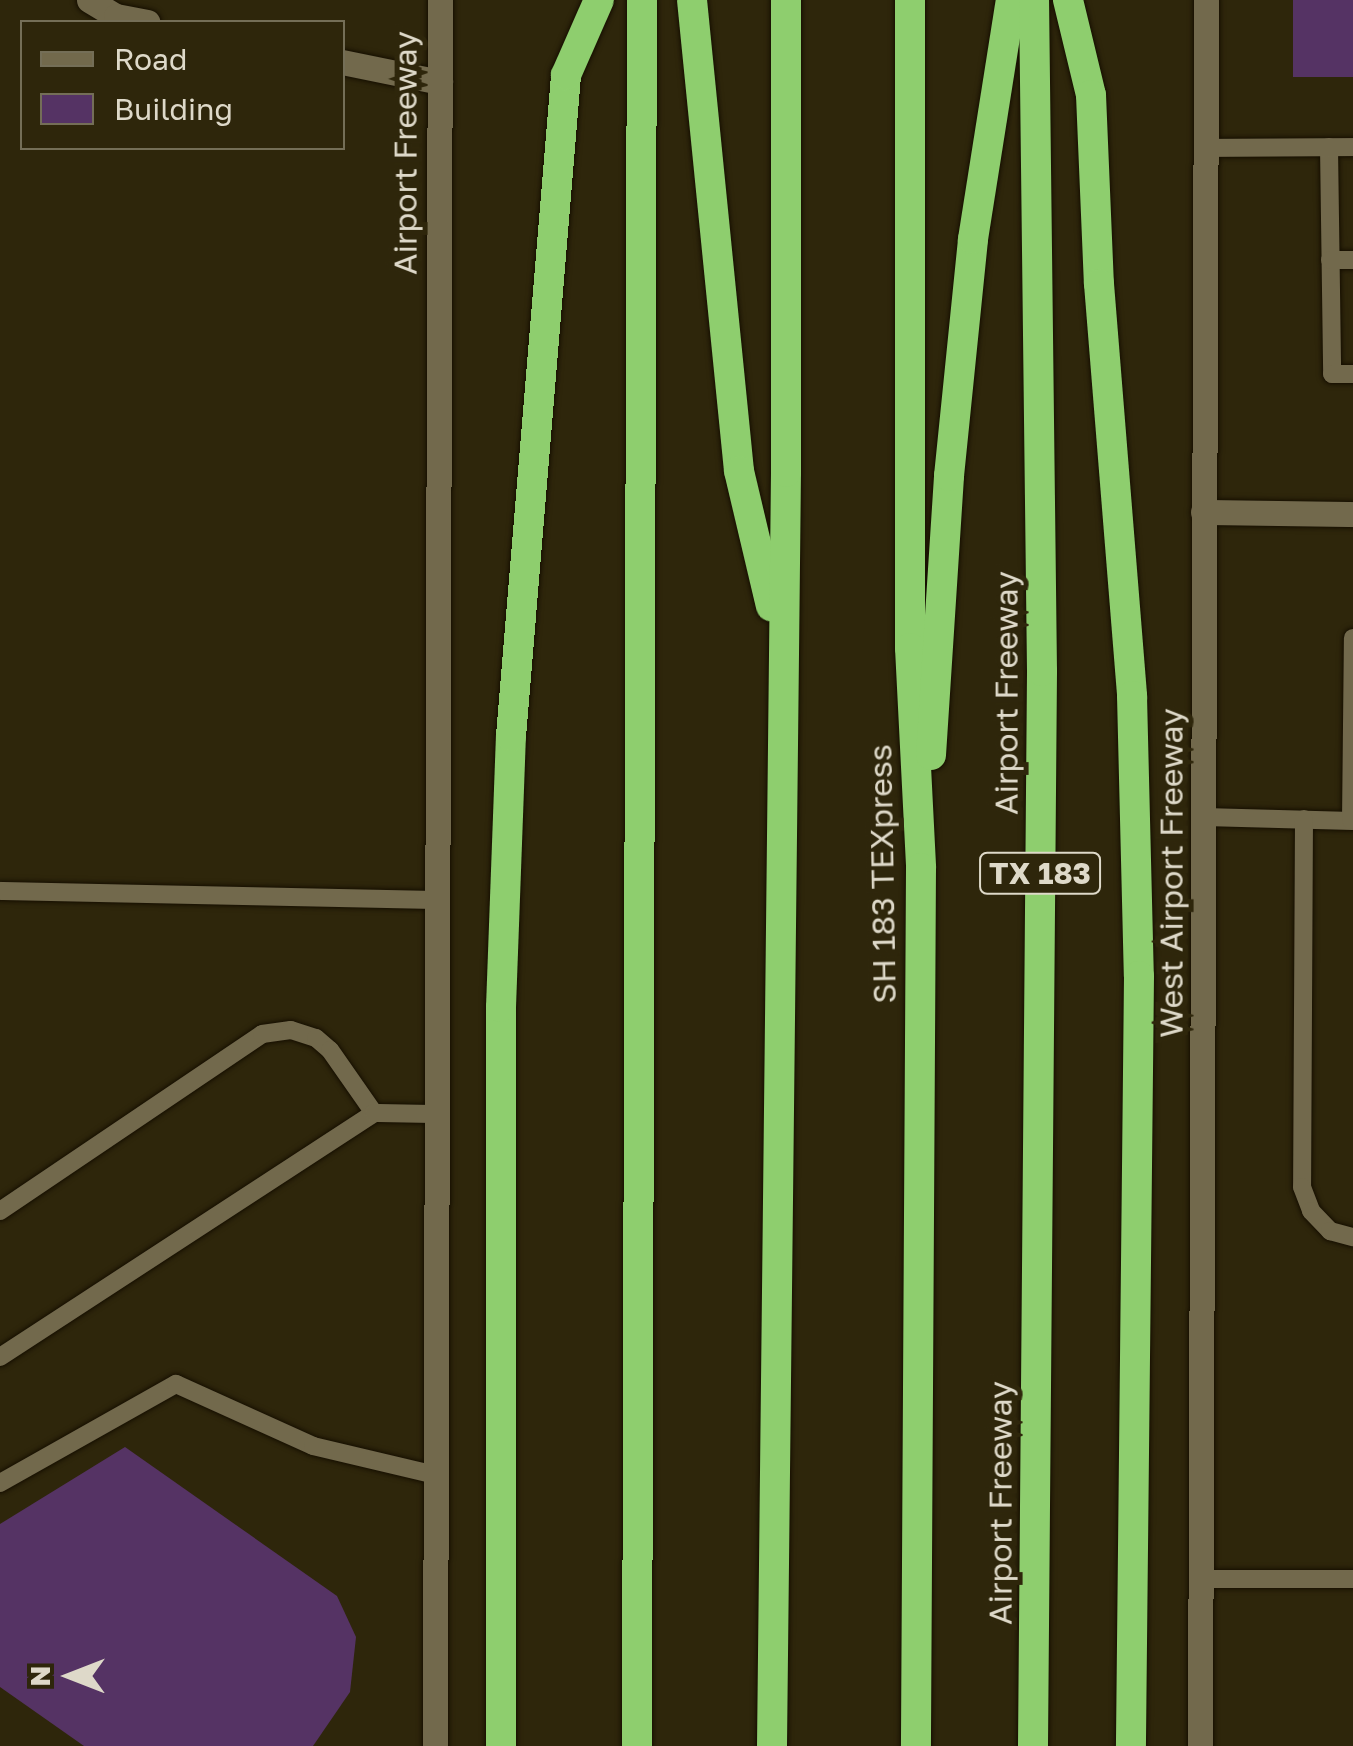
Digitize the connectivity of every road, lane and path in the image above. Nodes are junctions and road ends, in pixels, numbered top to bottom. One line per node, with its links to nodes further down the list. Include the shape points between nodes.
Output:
1 (89, 0): 12 (main road)
2 (440, 0): 14 (main road, Airport Freeway)
3 (599, 0): 41 (highway, via 566,75 511,736 500,1007)
4 (642, 0): 42 (highway)
5 (692, 0): 24 (highway, via 739,471)
6 (786, 0): 24 (highway)
7 (910, 0): 28 (highway, SH 183 TEXpress, via 910,648)
8 (1011, 0): 28 (highway, via 973,238)
9 (1034, 0): 45 (highway, Airport Freeway / TX 183, via 1042,671)
10 (1068, 0): 46 (highway, via 1091,95 1132,696 1138,976)
11 (1206, 0): 17 (main road, West Airport Freeway)
12 (137, 20)
13 (345, 63): 14 (main road)
14 (440, 82): 30 (main road, Airport Freeway)
15 (1329, 147): 16 (lane); 17 (lane); 18 (lane)
16 (1353, 147)
17 (1205, 148): 21 (main road, West Airport Freeway)
18 (1330, 260): 19 (lane); 20 (lane, via 1332,374)
19 (1353, 260)
20 (1353, 374)
21 (1203, 512): 22 (main road); 25 (main road, West Airport Freeway)
22 (1353, 514)
23 (1353, 638): 27 (lane)
24 (781, 645): 43 (highway)
25 (1204, 817): 26 (lane); 38 (main road, West Airport Freeway)
26 (1304, 819): 27 (lane); 34 (lane, via 1300,1162 1311,1212 1330,1231)
27 (1352, 820)
28 (920, 868): 44 (highway, SH 183 TEXpress)
29 (0, 891): 30 (lane)
30 (438, 900): 32 (main road, Airport Freeway)
31 (374, 1113): 32 (lane); 33 (lane, via 316,1038 291,1030 262,1034); 35 (lane)
32 (437, 1114): 36 (main road, Airport Freeway)
33 (0, 1211)
34 (1353, 1237)
35 (0, 1357)
36 (436, 1475): 37 (lane, via 313,1446 176,1384); 40 (main road, Airport Freeway)
37 (0, 1483)
38 (1202, 1579): 39 (lane); 47 (main road, West Airport Freeway)
39 (1353, 1579)
40 (435, 1746)
41 (500, 1746)
42 (636, 1746)
43 (772, 1746)
44 (916, 1746)
45 (1033, 1746)
46 (1131, 1746)
47 (1200, 1746)

